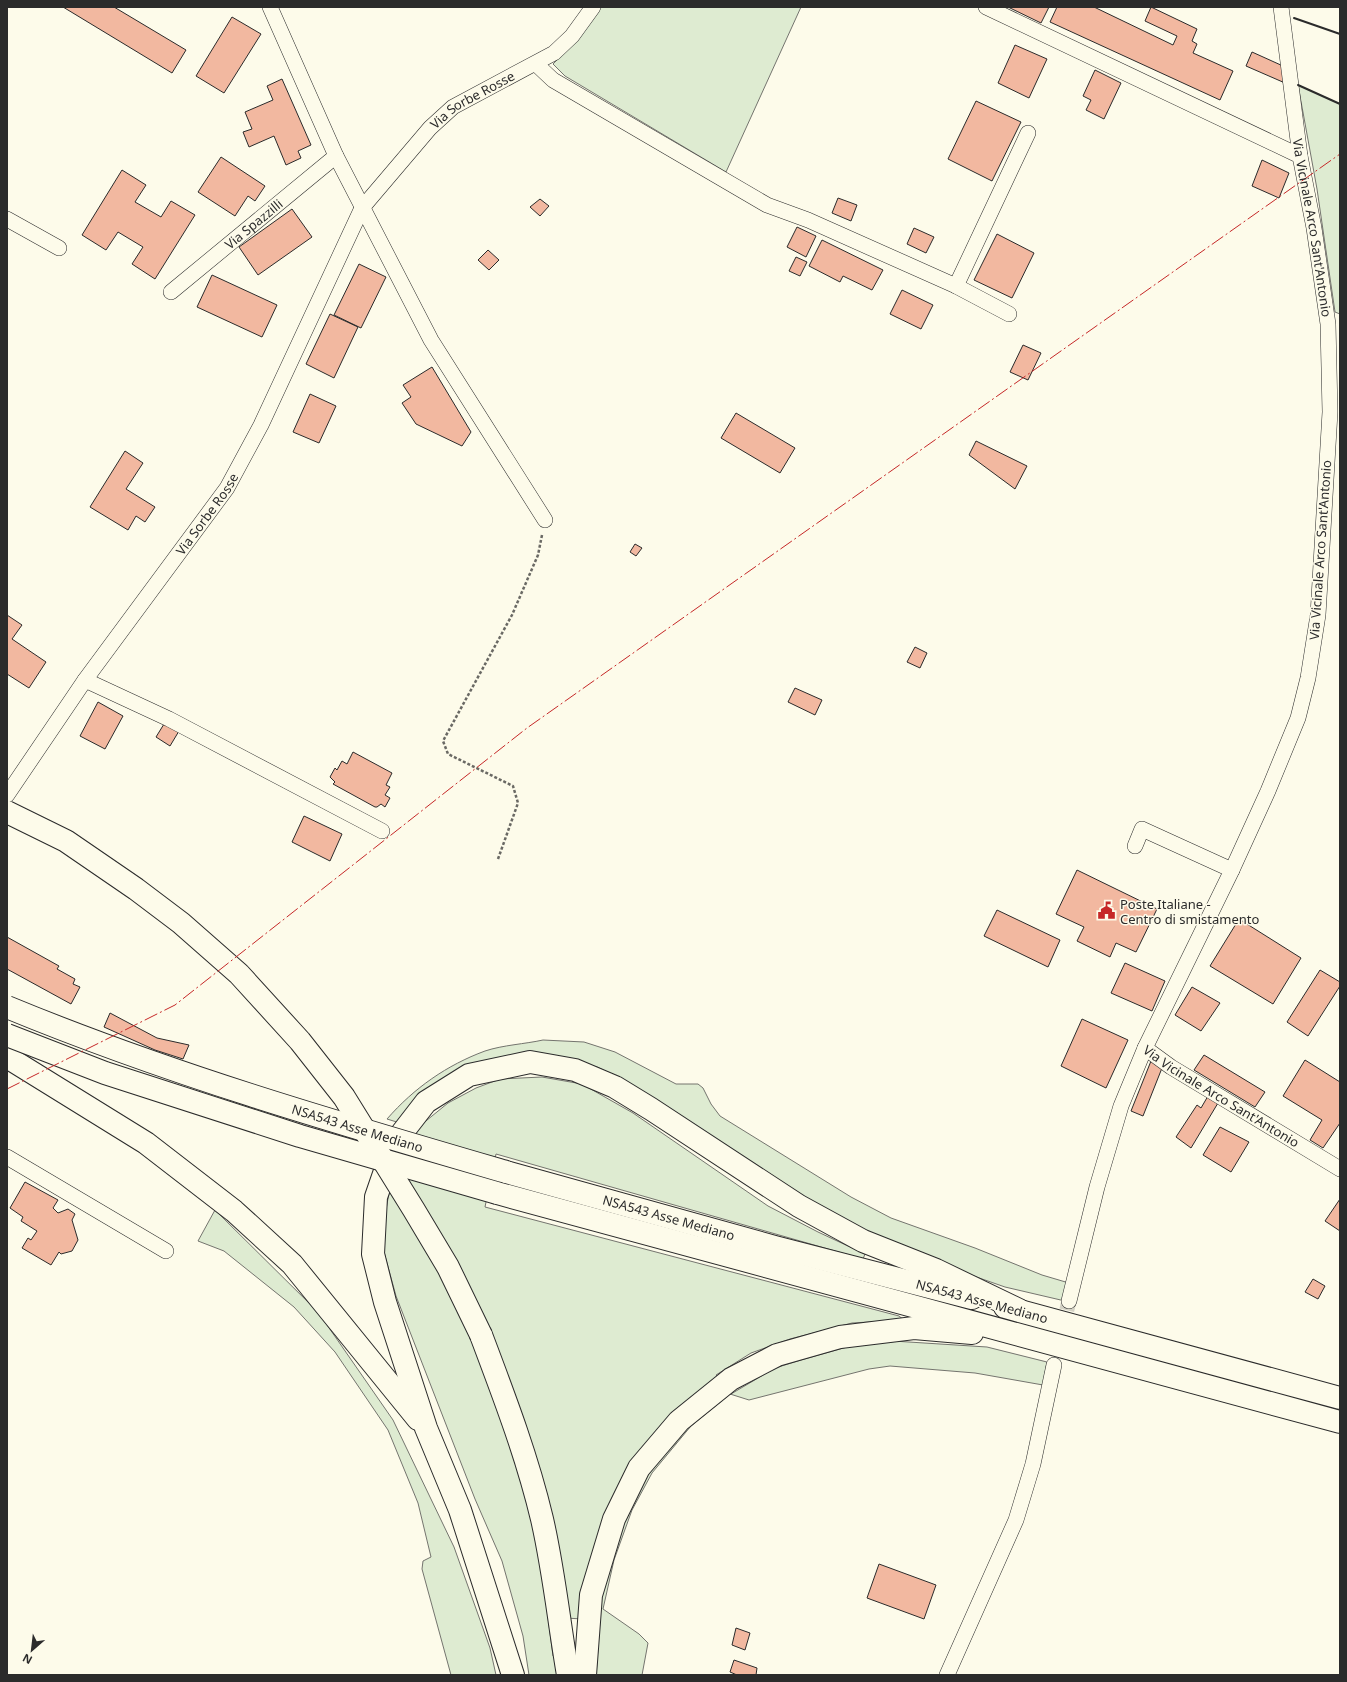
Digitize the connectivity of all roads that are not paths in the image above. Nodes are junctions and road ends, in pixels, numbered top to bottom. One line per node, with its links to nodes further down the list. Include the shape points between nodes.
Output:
1 (270, 7): 7 (street)
2 (593, 7): 5 (street, Via Sorbe Rosse, via 572,36 554,53)
3 (986, 7): 8 (street)
4 (1282, 7): 8 (street, Via Vicinale Arco Sant'Antonio)
5 (536, 64): 9 (street, Via Sorbe Rosse, via 453,107 430,128); 12 (street, via 553,80 767,205 808,220)
6 (1028, 133): 12 (street)
7 (336, 156): 9 (street); 13 (street, Via Spazzilli)
8 (1300, 156): 21 (street, Via Vicinale Arco Sant'Antonio, via 1328,324 1330,412 1318,615 1308,678 1298,718)
9 (362, 208): 15 (street, via 431,340); 16 (street, Via Sorbe Rosse, via 261,425 227,488)
10 (7, 219): 11 (street)
11 (59, 248)
12 (956, 286): 14 (street)
13 (171, 292)
14 (1009, 314)
15 (545, 520)
16 (85, 680): 17 (street, Via Sorbe Rosse); 19 (street, via 169,719)
17 (7, 794)
18 (7, 812): 36 (highway, bridge, via 66,841 181,923 239,974 300,1041 344,1097 448,1267 480,1335 519,1436 542,1519 556,1591)
19 (382, 831)
20 (1135, 846): 21 (street, via 1142,829)
21 (1232, 870): 24 (street, Via Vicinale Arco Sant'Antonio)
22 (7, 1006): 30 (highway, NSA543 Asse Mediano, bridge, via 48,1024 169,1068 314,1116 775,1247)
23 (7, 1035): 31 (highway, NSA543 Asse Mediano, bridge, via 105,1073 300,1136 497,1193)
24 (1145, 1048): 27 (street, Via Vicinale Arco Sant'Antonio, via 1171,1067); 29 (street, via 1119,1113 1097,1186)
25 (7, 1057): 35 (highway, via 146,1143 234,1211 292,1264)
26 (7, 1158): 28 (street)
27 (1340, 1169)
28 (166, 1251)
29 (1069, 1302)
30 (1019, 1310): 33 (highway, NSA543 Asse Mediano); 35 (highway, via 936,1270 863,1241 799,1206 615,1086 575,1070 530,1062 468,1075 426,1102 395,1142 376,1197 373,1254 385,1302)
31 (1026, 1337): 34 (highway, NSA543 Asse Mediano); 38 (highway, via 914,1328 840,1337 777,1355 731,1379 679,1421 639,1468 614,1519 591,1595)
32 (1054, 1365): 39 (street, via 1033,1464 1016,1520)
33 (1340, 1398)
34 (1340, 1422)
35 (426, 1428): 37 (highway, via 460,1510)
36 (566, 1666)
37 (513, 1675)
38 (585, 1675)
39 (946, 1675)

